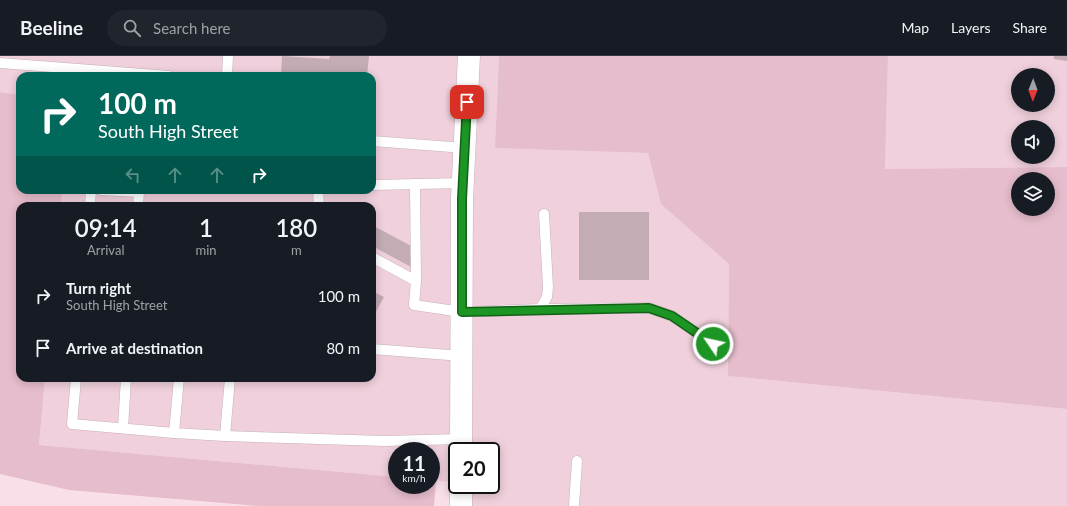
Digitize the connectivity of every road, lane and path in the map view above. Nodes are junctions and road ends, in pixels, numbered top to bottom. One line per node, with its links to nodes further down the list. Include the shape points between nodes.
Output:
1 (228, 56): 5 (lane)
2 (469, 56): 7 (main road)
3 (0, 63): 4 (lane)
4 (117, 72)
5 (227, 72)
6 (376, 141): 7 (lane)
7 (464, 148): 8 (main road)
8 (463, 183): 9 (lane); 15 (main road)
9 (415, 184): 10 (lane); 13 (lane)
10 (376, 185)
11 (544, 214): 14 (lane, via 548,287 547,297)
12 (376, 259): 13 (lane)
13 (416, 281): 15 (lane, via 414,305)
14 (540, 309): 15 (lane); 16 (lane, via 649,308 672,316)
15 (462, 312): 18 (main road)
16 (713, 344)
17 (376, 350): 18 (lane)
18 (462, 356): 26 (main road)
19 (76, 382): 23 (lane, via 72,424)
20 (126, 382): 23 (lane)
21 (179, 382): 24 (lane)
22 (230, 382): 25 (lane)
23 (123, 428): 24 (lane)
24 (174, 433): 25 (lane)
25 (224, 436): 27 (lane)
26 (461, 442)
27 (448, 444)
28 (577, 461): 31 (lane)
29 (461, 494): 30 (main road)
30 (461, 506)
31 (574, 506)

